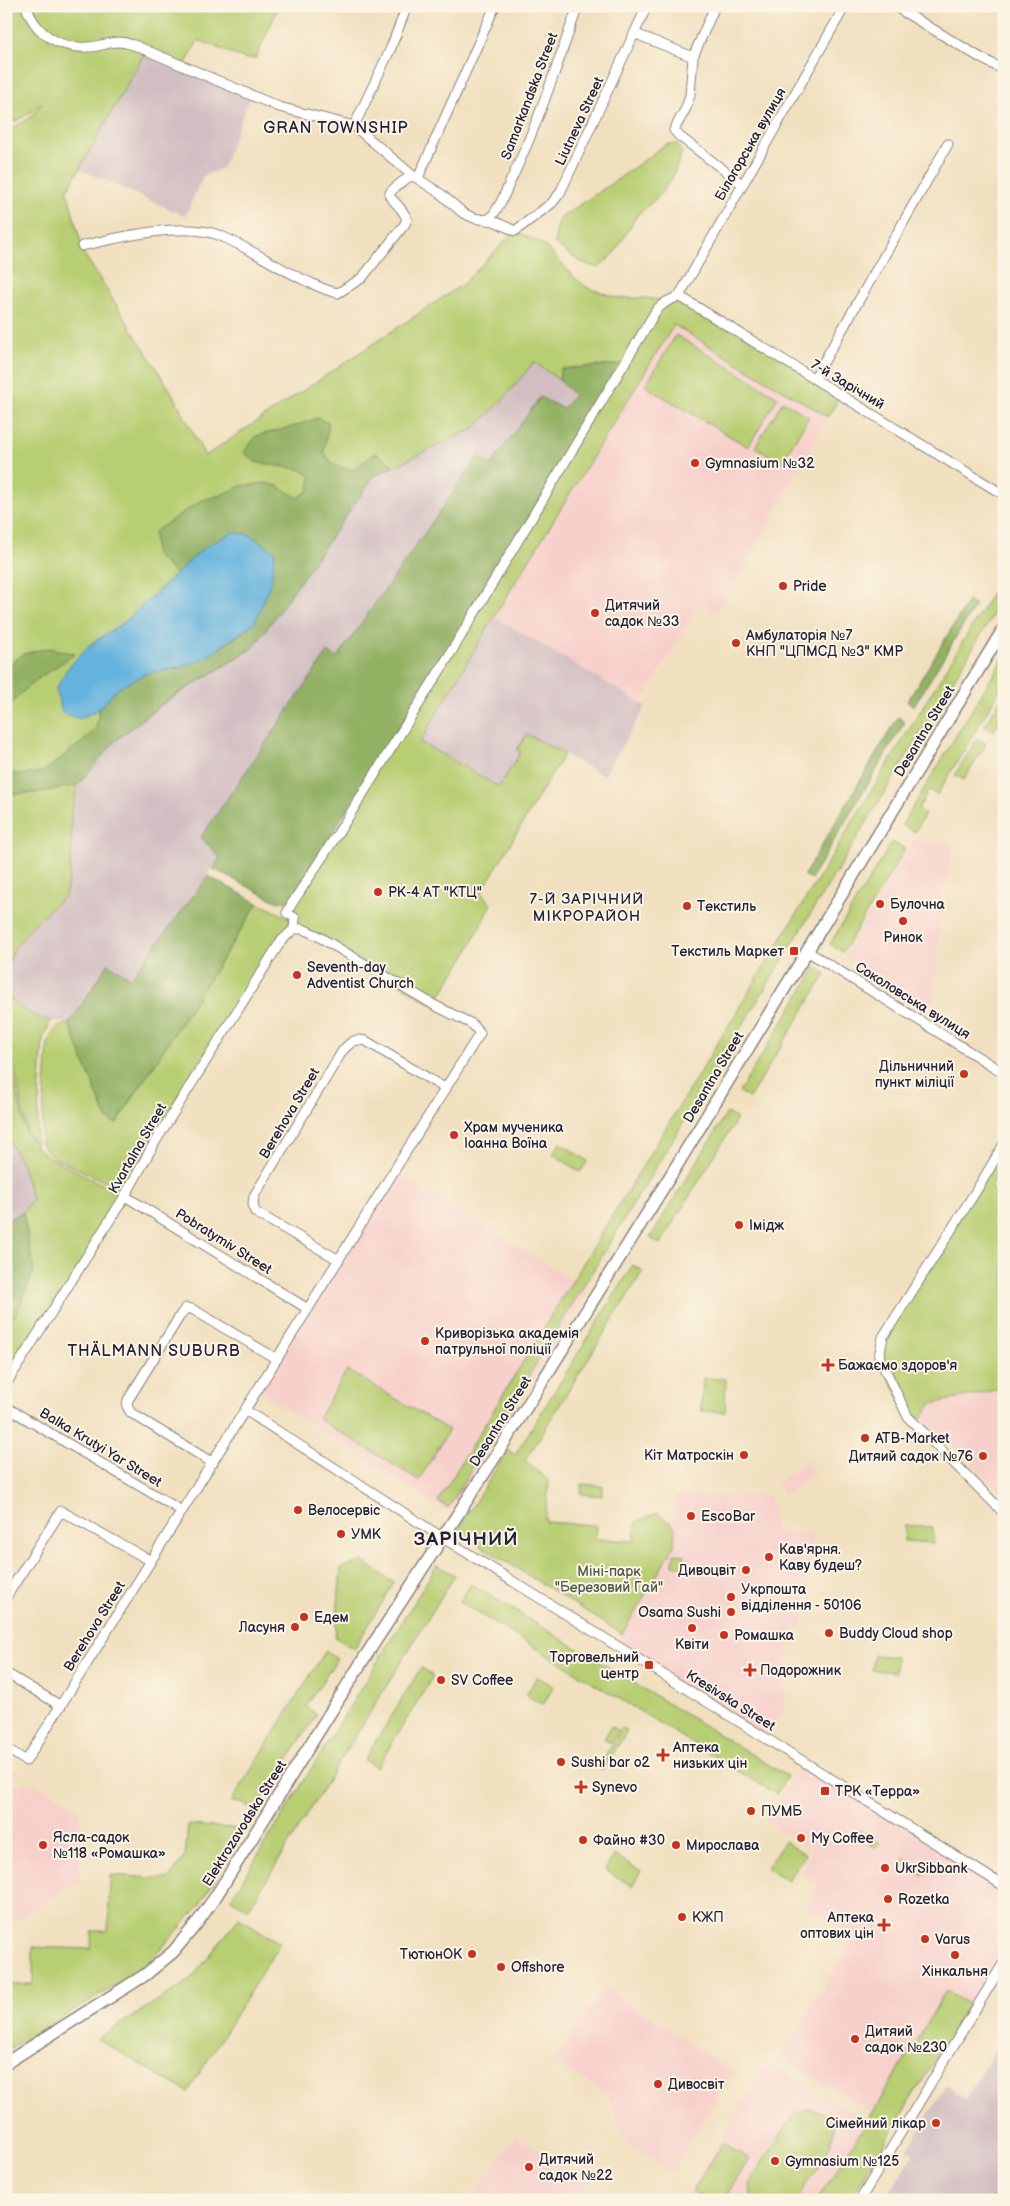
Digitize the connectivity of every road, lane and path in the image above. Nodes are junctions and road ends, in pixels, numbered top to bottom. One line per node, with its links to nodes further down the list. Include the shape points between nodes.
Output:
1 (26, 6): 12 (street, via 36,28 60,43 74,47 119,42 134,45 279,107)
2 (407, 6): 12 (street)
3 (495, 6): 14 (street)
4 (578, 6): 16 (street, Samarkandska Street, via 532,135 502,200)
5 (647, 6): 9 (street, Liutneva Street)
6 (715, 6): 10 (street)
7 (845, 6): 15 (street, Білогорська вулиця)
8 (894, 6): 11 (street)
9 (636, 34): 10 (street); 16 (street, Liutneva Street, via 560,193 515,231)
10 (693, 57): 15 (street, via 690,95 674,130)
11 (1004, 70)
12 (354, 126): 14 (street)
13 (948, 144): 19 (street)
14 (415, 176): 16 (street, via 463,214); 17 (street, via 391,189 389,194 407,219 405,224 362,278 338,293 328,291 220,236 187,228)
15 (742, 184): 18 (street, Білогорська вулиця)
16 (488, 220)
17 (82, 246)
18 (679, 296): 19 (street, 7-й Зарічний); 22 (street, via 657,310 447,659 291,905 287,913 294,918)
19 (814, 379): 20 (street, 7-й Зарічний)
20 (1004, 495)
21 (1004, 628): 23 (main road, Desantna Street)
22 (294, 929): 25 (street, Berehova Street, via 316,935 472,1024 480,1033); 27 (street, Kvartalna Street, via 270,958)
23 (808, 951): 24 (street, Соколовська вулиця); 37 (main road, Desantna Street)
24 (1004, 1073)
25 (446, 1089): 28 (street, Berehova Street); 28 (street, Berehova Street, via 366,1041 358,1039 351,1042 338,1058 254,1196 253,1204 255,1212)
26 (1004, 1144): 36 (street, via 883,1337 879,1357 908,1417)
27 (125, 1196): 29 (street, Pobratymiv Street); 31 (street, Kvartalna Street)
28 (339, 1260): 29 (street, Berehova Street)
29 (308, 1309): 30 (street, Berehova Street)
30 (277, 1359): 33 (street, Berehova Street); 34 (street, via 192,1309 186,1308 176,1322 127,1406 131,1413)
31 (6, 1384)
32 (6, 1408): 35 (street, Balka Krutyi Yar Street)
33 (245, 1410): 34 (street, Berehova Street); 37 (street)
34 (212, 1463): 35 (street, Berehova Street)
35 (182, 1511): 38 (street, Berehova Street)
36 (1004, 1513)
37 (443, 1538): 43 (street, Kresivska Street); 45 (main road, Elektrozavodska Street, via 216,1896 173,1952 145,1975)
38 (151, 1561): 39 (street, via 61,1512); 41 (street, Berehova Street)
39 (6, 1597)
40 (6, 1673): 41 (street)
41 (61, 1706): 42 (street, Berehova Street, via 26,1761)
42 (6, 1748)
43 (1004, 1886)
44 (1004, 1962): 46 (street)
45 (6, 2063)
46 (860, 2200)

